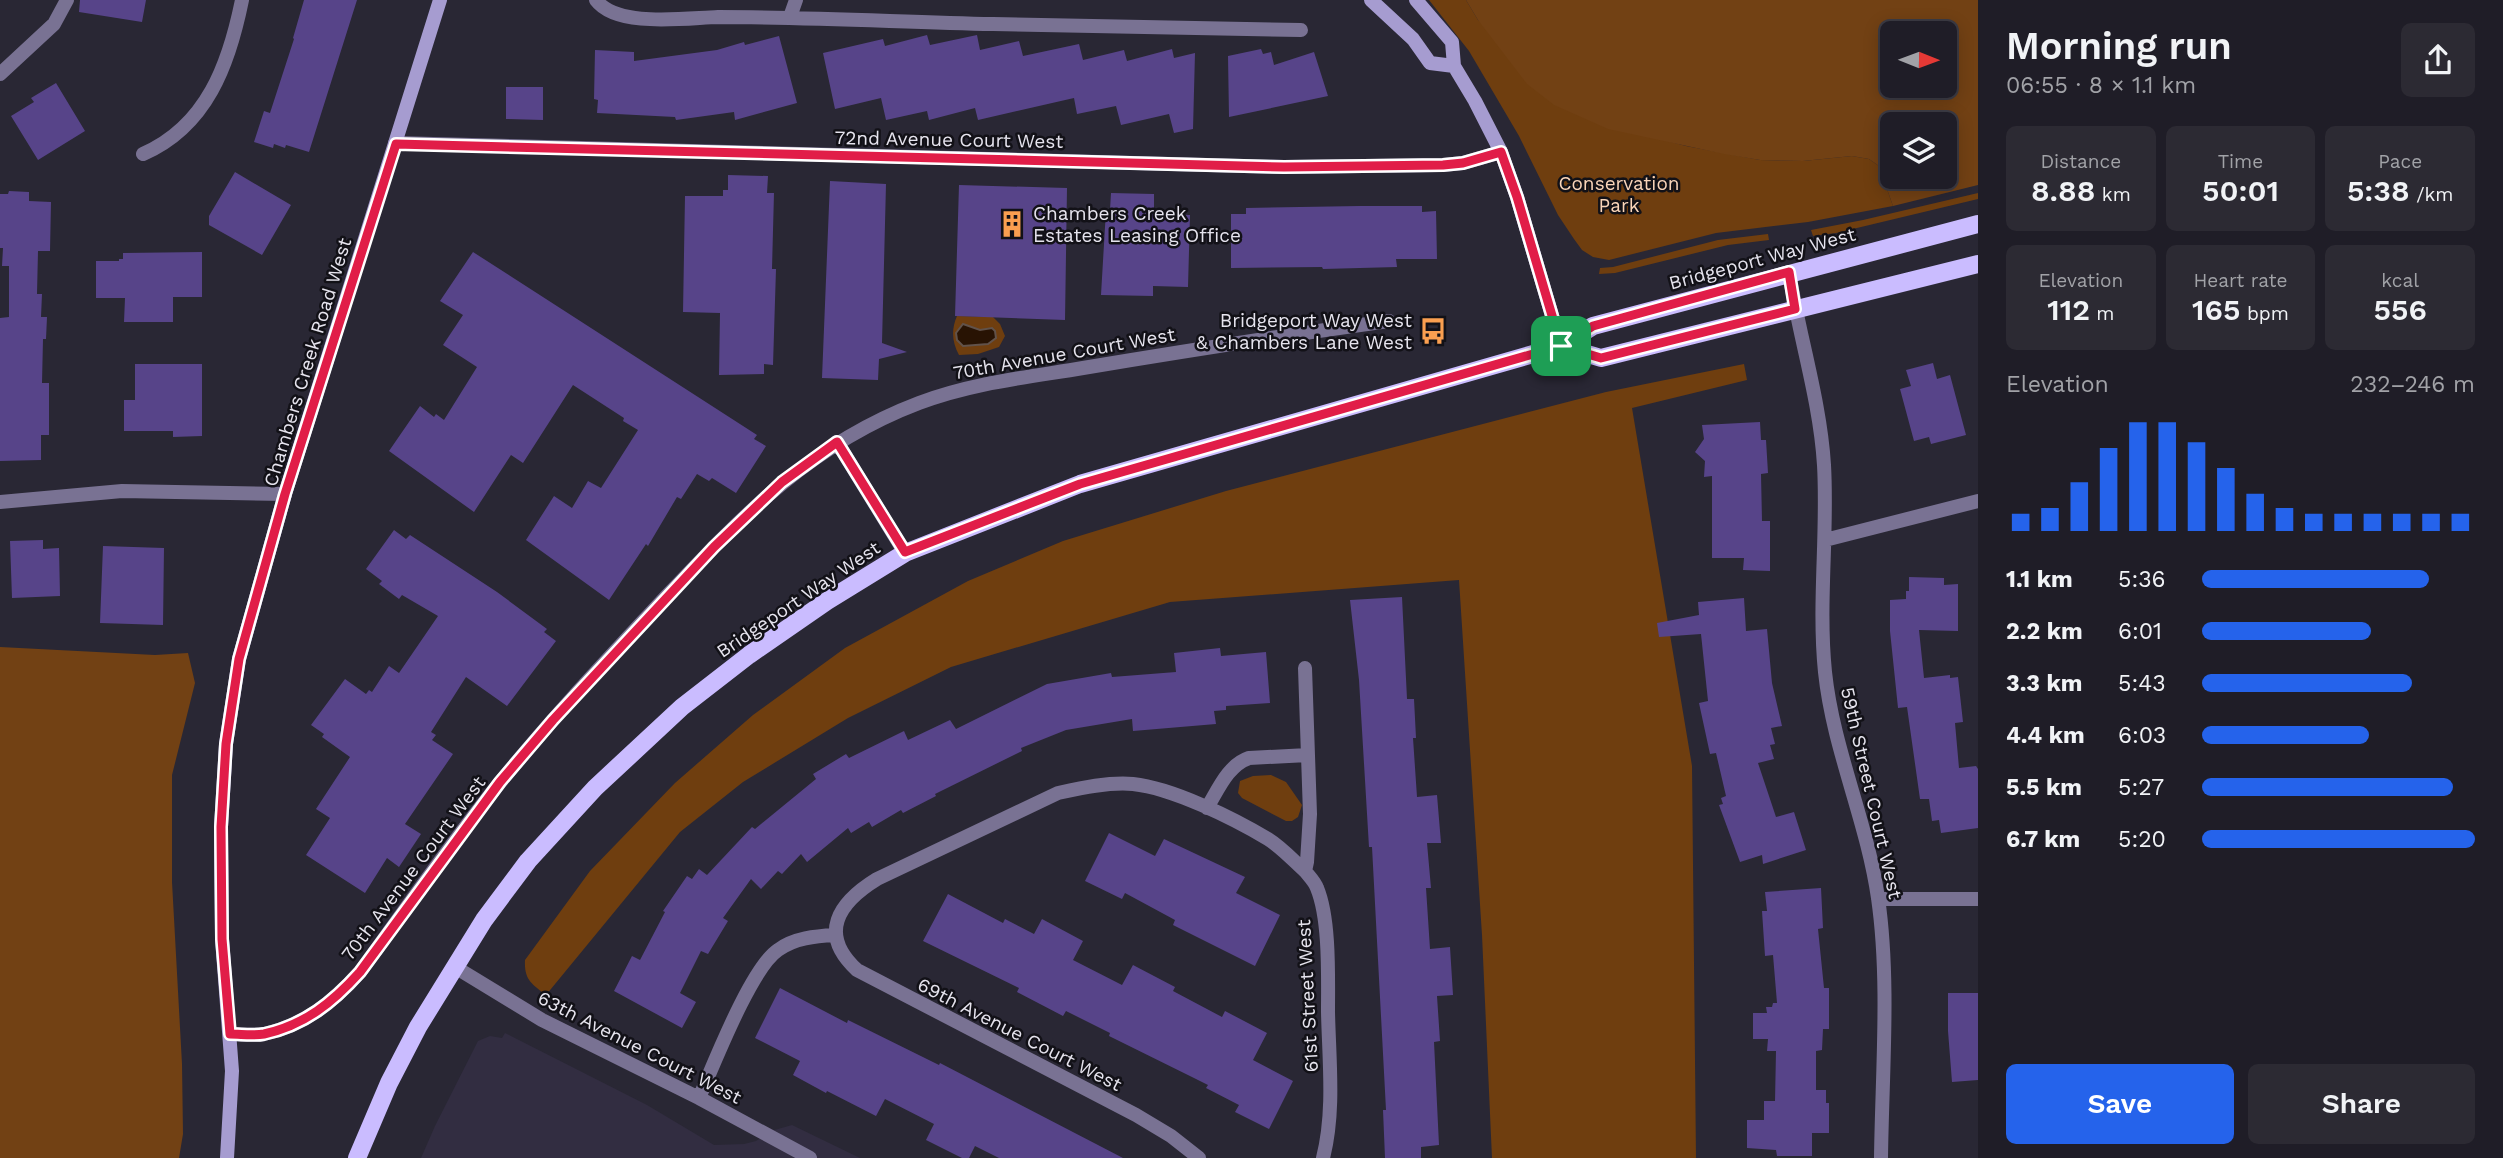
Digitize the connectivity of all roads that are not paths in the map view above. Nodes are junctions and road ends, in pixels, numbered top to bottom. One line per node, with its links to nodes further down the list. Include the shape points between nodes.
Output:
1 (68, 0): 11 (street, via 54,24)
2 (242, 0): 14 (street, via 228,57 206,103 166,143)
3 (440, 0): 12 (street, Chambers Creek Road West)
4 (596, 0): 8 (street, via 606,10 633,18)
5 (796, 0): 8 (street)
6 (1371, 0): 10 (street, via 1413,39 1430,63)
7 (1416, 0): 10 (street, via 1452,42)
8 (790, 17): 9 (street)
9 (1301, 30)
10 (1454, 66): 13 (street)
11 (0, 74)
12 (396, 144): 13 (street, 72nd Avenue Court West, via 1284,167 1443,165); 22 (street, Chambers Creek Road West)
13 (1501, 152): 20 (street)
14 (143, 154)
15 (1978, 224): 17 (main road, Bridgeport Way West)
16 (1978, 264): 18 (main road)
17 (1789, 272): 18 (street, 59th Street Court West); 20 (main road, Bridgeport Way West, via 1593,326)
18 (1795, 309): 20 (main road, via 1601,358); 25 (street, 59th Street Court West, via 1818,414)
19 (1389, 321): 21 (street, 70th Avenue Court West, via 995,383 922,401)
20 (1561, 346): 26 (main road, Bridgeport Way West, via 1080,484)
21 (837, 442): 26 (street); 35 (street, 70th Avenue Court West, via 782,482 714,547 561,710 500,782 344,990 303,1020 263,1034)
22 (285, 494): 24 (street, via 132,491); 35 (street, Chambers Creek Road West, via 239,659 226,744 222,939)
23 (1978, 501): 25 (street)
24 (0, 502)
25 (1825, 540): 31 (street, 59th Street Court West, via 1823,635 1829,701)
26 (905, 552): 34 (main road, Bridgeport Way West, via 749,655 682,707 595,788 528,861)
27 (1305, 668): 28 (street)
28 (1308, 755): 29 (street, via 1241,761); 30 (street, via 1311,814)
29 (1207, 808): 30 (street, via 1269,840); 33 (street, via 1131,784 1058,793 864,887 845,905)
30 (1305, 871): 41 (street, 61st Street West, via 1317,887 1324,917 1328,970 1330,1097)
31 (1878, 899): 32 (street); 42 (street, 59th Street Court West, via 1883,965)
32 (1978, 899)
33 (835, 934): 36 (street, via 800,940 770,956 751,984); 40 (street, 69th Avenue Court West, via 841,953 865,975 1136,1115)
34 (455, 967): 36 (street, 63th Avenue Court West, via 542,1020); 38 (main road, Bridgeport Way West, via 389,1083)
35 (230, 1034): 37 (street, Chambers Creek Road West, via 232,1103)
36 (698, 1098): 39 (street, 63th Avenue Court West)
37 (227, 1158)
38 (357, 1158)
39 (810, 1158)
40 (1199, 1158)
41 (1324, 1158)
42 (1881, 1158)

